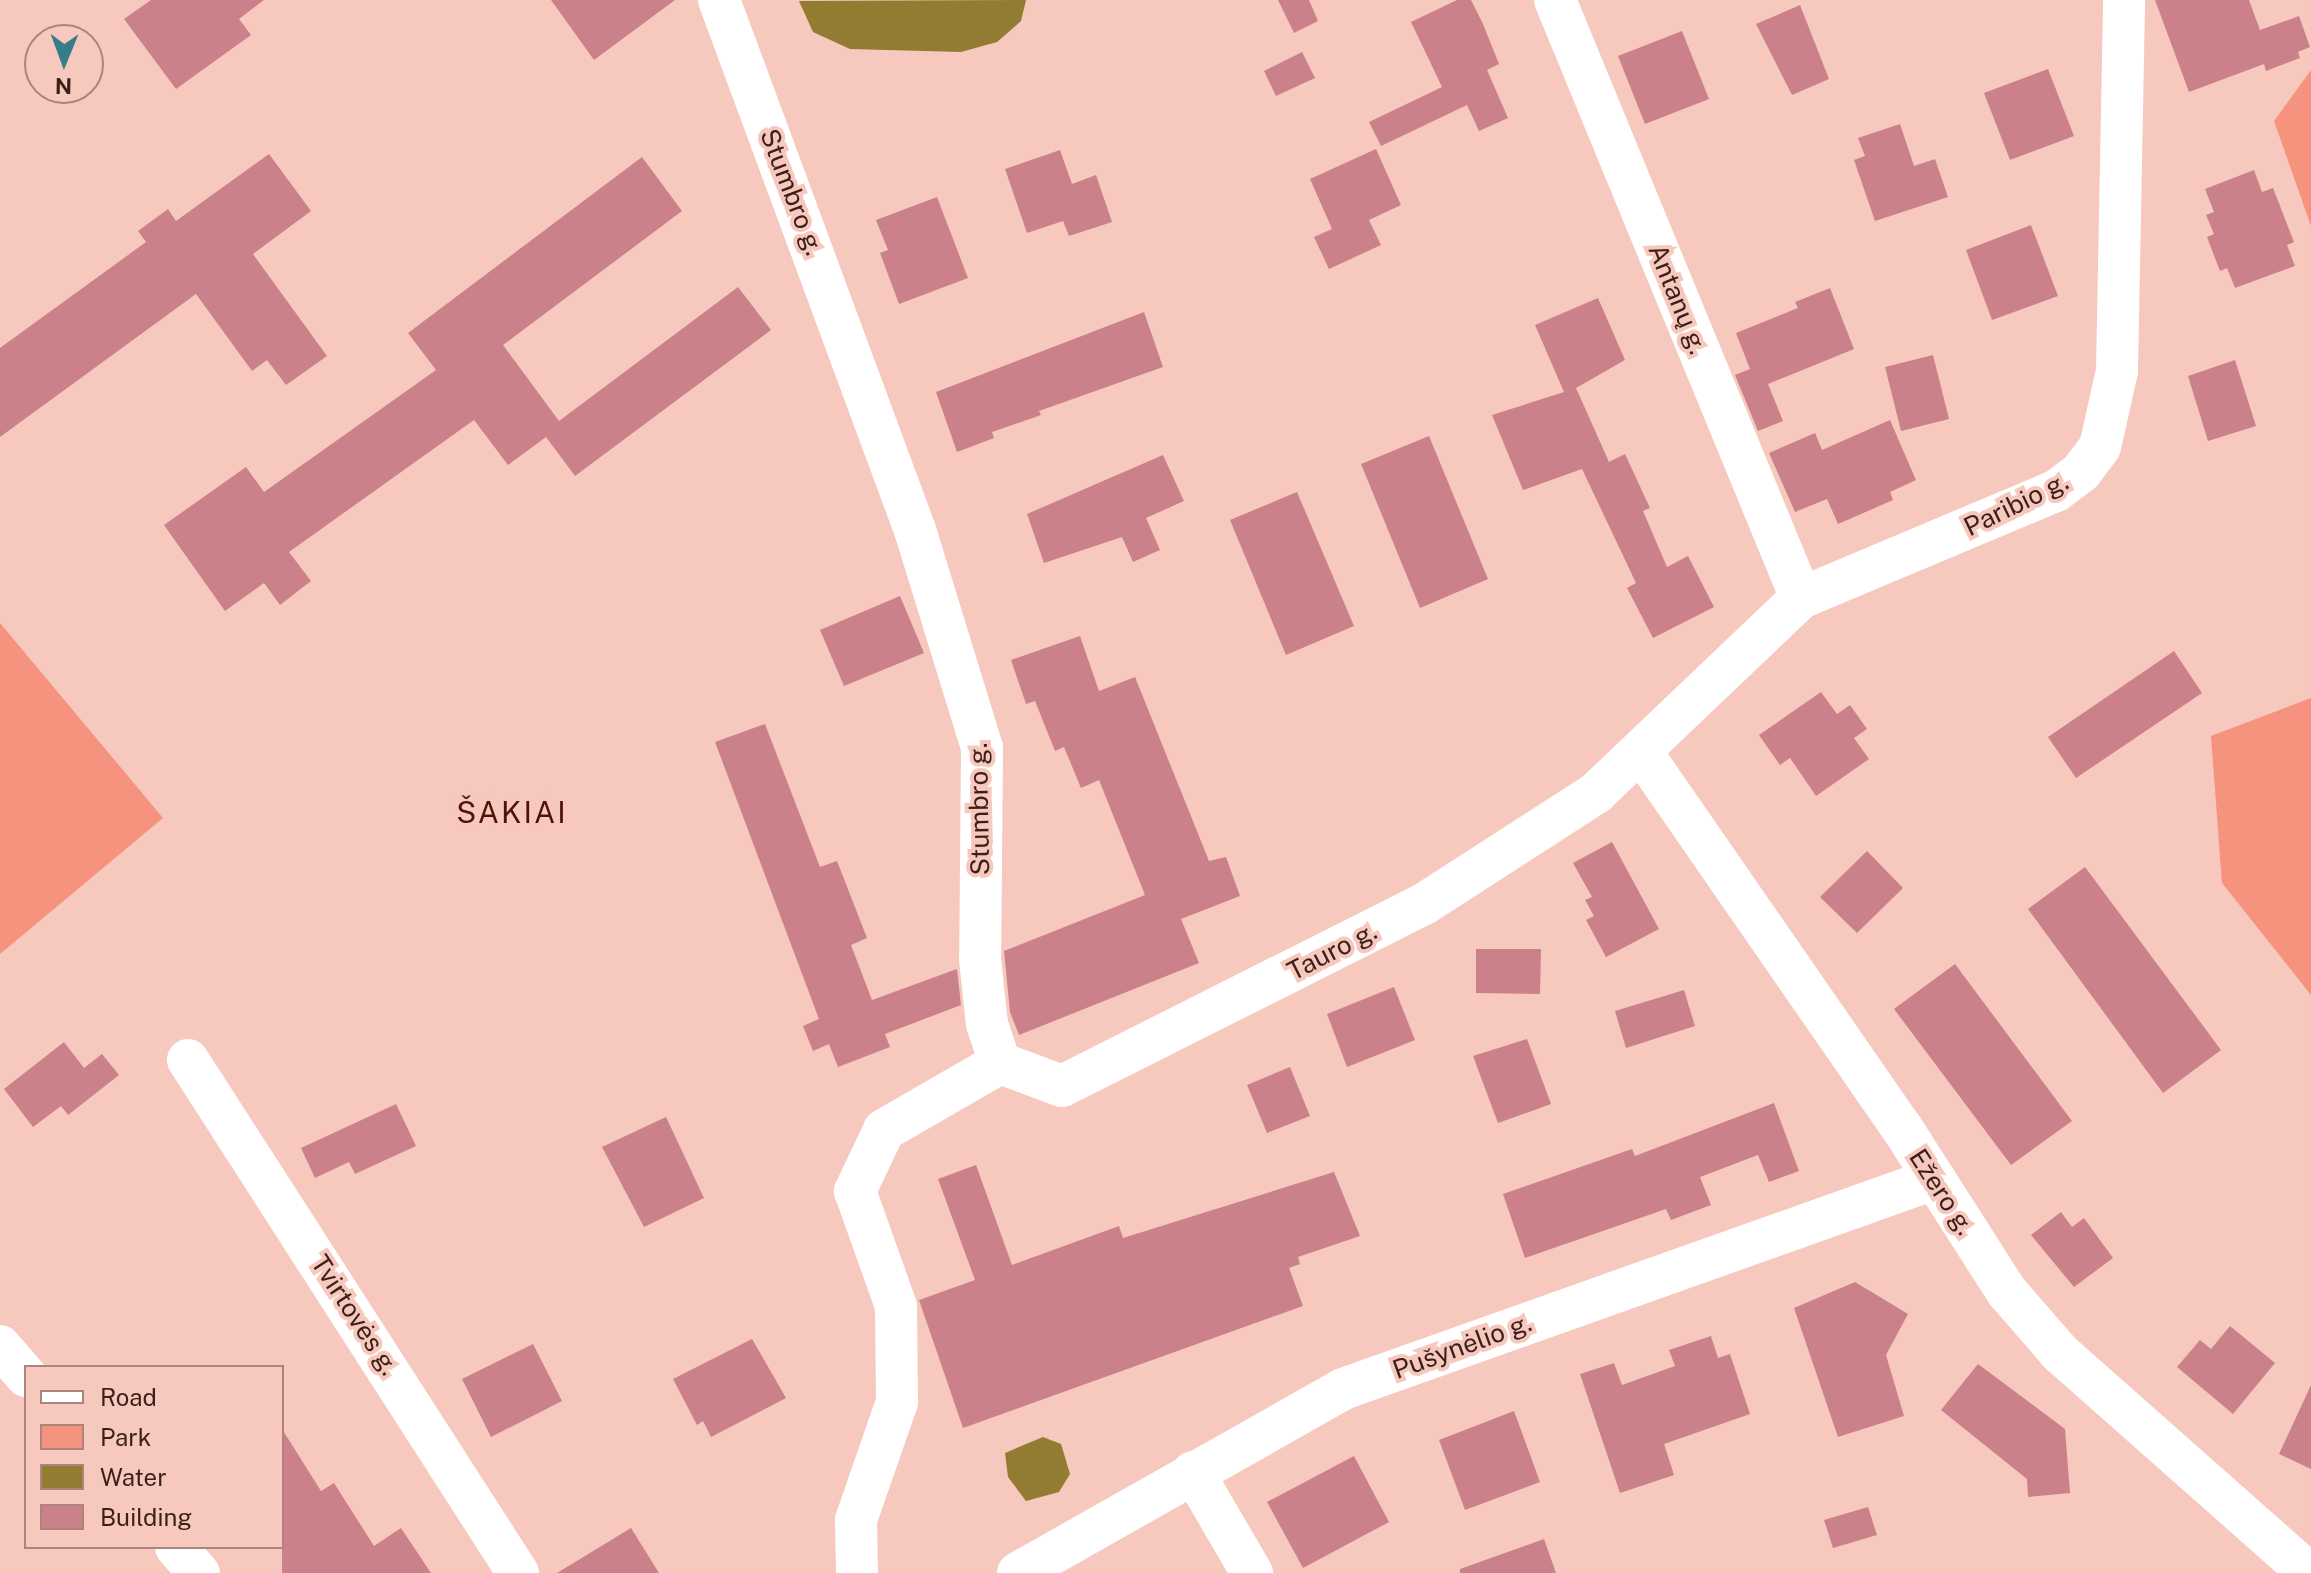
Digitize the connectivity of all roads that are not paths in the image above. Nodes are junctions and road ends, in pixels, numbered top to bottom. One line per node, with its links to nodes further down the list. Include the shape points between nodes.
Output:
1 (719, 0): 7 (street, Stumbro g., via 915,530 982,748 980,959 987,1024)
2 (1555, 0): 4 (street, Antanų g.)
3 (2124, 0): 4 (street, Paribio g., via 2122,299 2117,371 2100,447 2081,472 2056,491)
4 (1801, 598): 5 (street, Paribio g.)
5 (1642, 753): 7 (street, Tauro g., via 1596,793 1424,904 1062,1086); 8 (street, Ežero g.)
6 (188, 1060): 14 (street, Tvirtovės g.)
7 (1000, 1063): 15 (street, via 884,1130 855,1191 896,1306 897,1402 856,1520)
8 (1934, 1179): 11 (street, Pušynėlio g., via 1343,1389); 18 (street, Ežero g., via 2007,1292 2060,1353)
9 (0, 1346): 10 (street)
10 (24, 1374)
11 (1193, 1472): 16 (street, Pušynėlio g.); 17 (street)
12 (178, 1549): 13 (street)
13 (199, 1573)
14 (518, 1573)
15 (857, 1573)
16 (1018, 1573)
17 (1252, 1573)
18 (2309, 1573)

